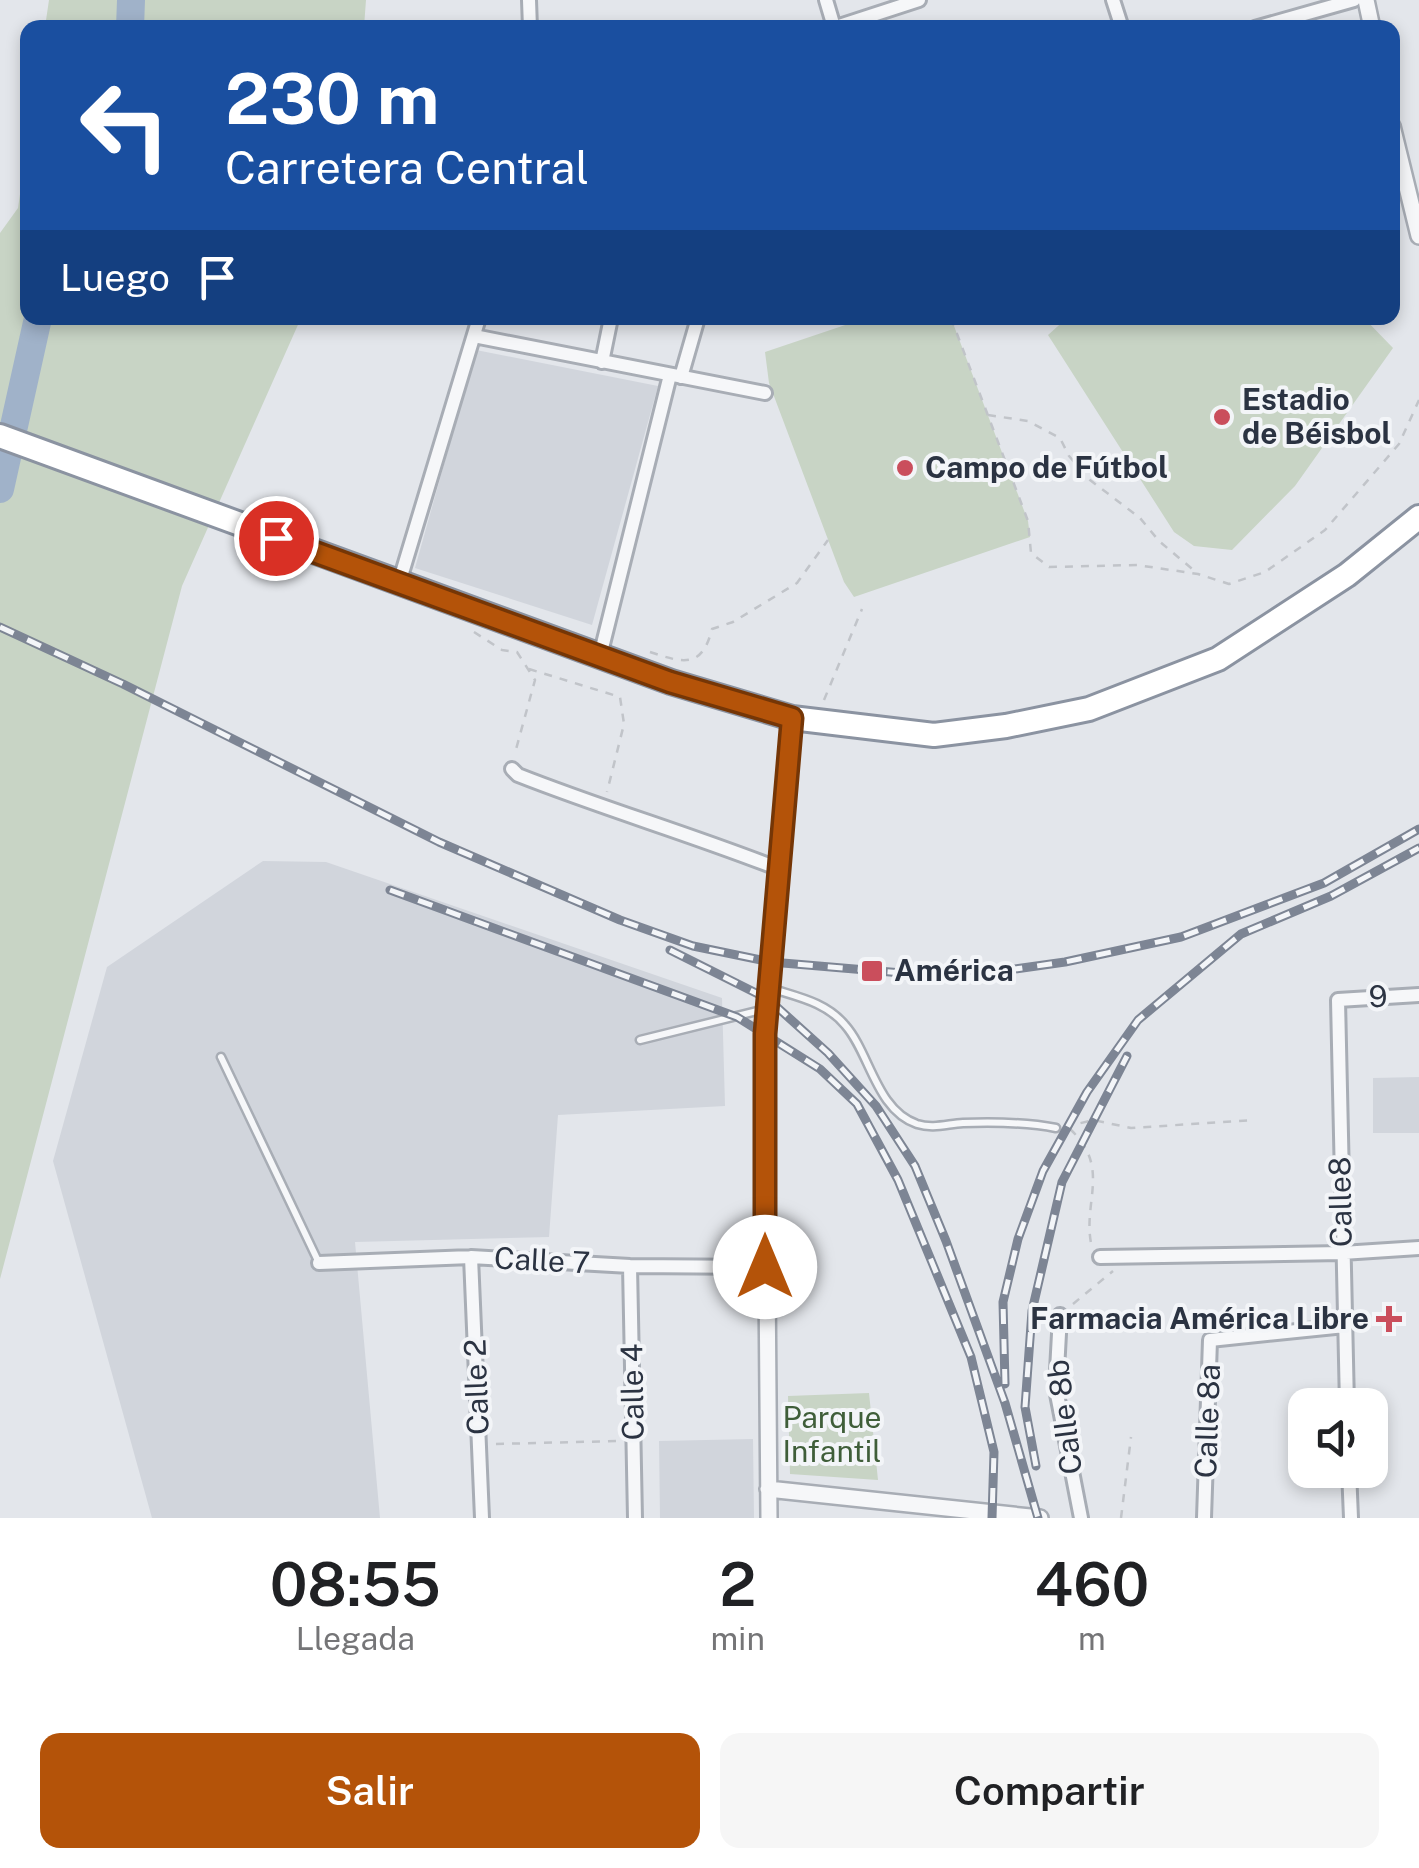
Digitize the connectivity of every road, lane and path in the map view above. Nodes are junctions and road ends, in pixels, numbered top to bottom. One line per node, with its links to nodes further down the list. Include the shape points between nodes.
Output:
1 (919, 0): 3 (street)
2 (1354, 0): 4 (street)
3 (863, 20)
4 (1283, 20)
5 (1400, 159): 6 (street)
6 (1419, 236)
7 (477, 325): 11 (street)
8 (610, 325): 12 (street)
9 (695, 325): 13 (street)
10 (954, 325): 16 (path)
11 (474, 336): 12 (street); 21 (street)
12 (602, 362): 13 (street)
13 (676, 376): 14 (street); 25 (street)
14 (765, 393)
15 (1419, 400): 20 (path, via 1399,444 1325,530 1265,572 1229,584)
16 (988, 415): 20 (path, via 1028,421 1060,438 1090,480); 20 (path, via 1028,521 1031,553 1048,567 1137,565)
17 (0, 436): 21 (highway)
18 (1419, 517): 27 (highway, via 1347,574 1218,659 1089,709 934,735)
19 (828, 540): 24 (path, via 797,584 712,630 696,658 678,662)
20 (1198, 574)
21 (399, 582): 25 (highway)
22 (862, 609): 27 (path)
23 (471, 630): 26 (path, via 517,652)
24 (639, 648)
25 (600, 656): 27 (highway)
26 (529, 669): 28 (path, via 535,680); 29 (path, via 620,697 624,724)
27 (804, 720): 30 (street)
28 (512, 769): 29 (street)
29 (606, 808): 30 (street)
30 (779, 869): 31 (street)
31 (769, 988): 34 (street); 38 (lane, via 822,1004 846,1025 886,1095 918,1124)
32 (1419, 995): 33 (street, 9)
33 (1338, 1000): 40 (street, Calle8)
34 (767, 1007): 35 (lane); 46 (street)
35 (640, 1040)
36 (221, 1057): 44 (lane)
37 (1254, 1120): 38 (path, via 1131,1128 1094,1120)
38 (1062, 1127): 43 (path, via 1083,1141 1091,1163 1089,1232)
39 (1419, 1248): 40 (street)
40 (1342, 1254): 41 (street); 48 (street, Calle8)
41 (1130, 1256): 43 (street); 47 (path)
42 (471, 1257): 44 (street, Calle 7); 45 (street, Calle 7); 52 (street, Calle 2)
43 (1100, 1257)
44 (319, 1263)
45 (630, 1266): 46 (street, Calle 7); 51 (street, Calle 4)
46 (765, 1267): 54 (street)
47 (1060, 1314): 59 (street, Calle 8b, via 1056,1388)
48 (1345, 1326): 49 (street, Calle8); 61 (street, Calle 8a, via 1210,1340)
49 (1347, 1388)
50 (1132, 1437): 60 (path)
51 (634, 1441): 52 (path); 57 (street, Calle 4)
52 (479, 1445): 56 (street, Calle 2)
53 (1350, 1488): 62 (street)
54 (768, 1489): 55 (street); 58 (street)
55 (1029, 1517)
56 (482, 1518)
57 (635, 1518)
58 (770, 1518)
59 (1081, 1518)
60 (1121, 1518)
61 (1204, 1518)
62 (1351, 1518)

